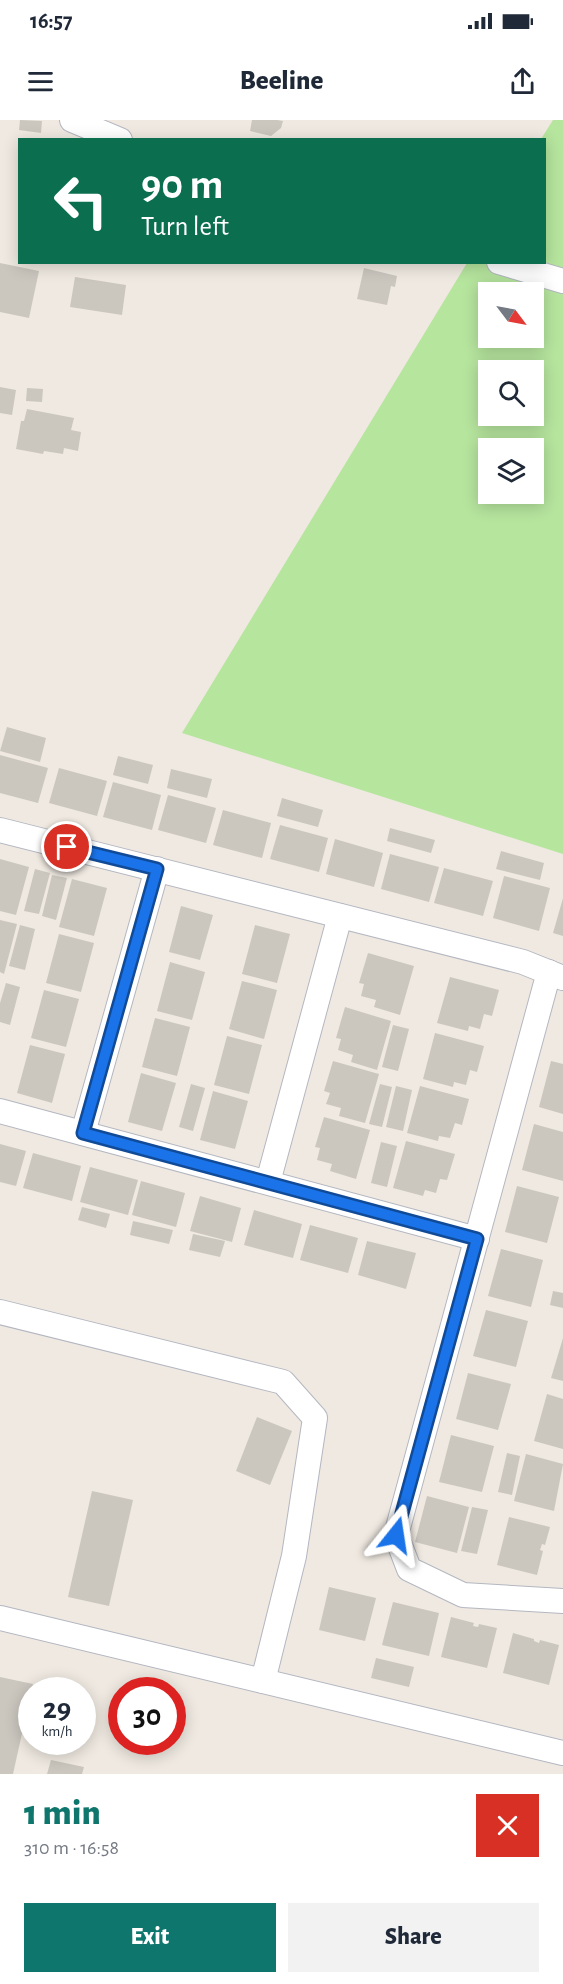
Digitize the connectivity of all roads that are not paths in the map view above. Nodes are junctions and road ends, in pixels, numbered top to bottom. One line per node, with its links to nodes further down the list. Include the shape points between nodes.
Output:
1 (72, 120): 2 (street)
2 (115, 138)
3 (506, 264): 4 (street)
4 (563, 281)
5 (0, 830): 6 (street)
6 (157, 869): 7 (street); 10 (street)
7 (340, 916): 8 (street, via 524,962); 11 (street)
8 (556, 975): 12 (street)
9 (0, 1111): 10 (street)
10 (83, 1133): 11 (street)
11 (268, 1182): 12 (street)
12 (477, 1239): 14 (street, via 396,1535 409,1569 463,1595)
13 (0, 1312): 16 (street, via 283,1382 315,1418 294,1556)
14 (563, 1601)
15 (0, 1618): 16 (street)
16 (263, 1681): 17 (street)
17 (563, 1753)

